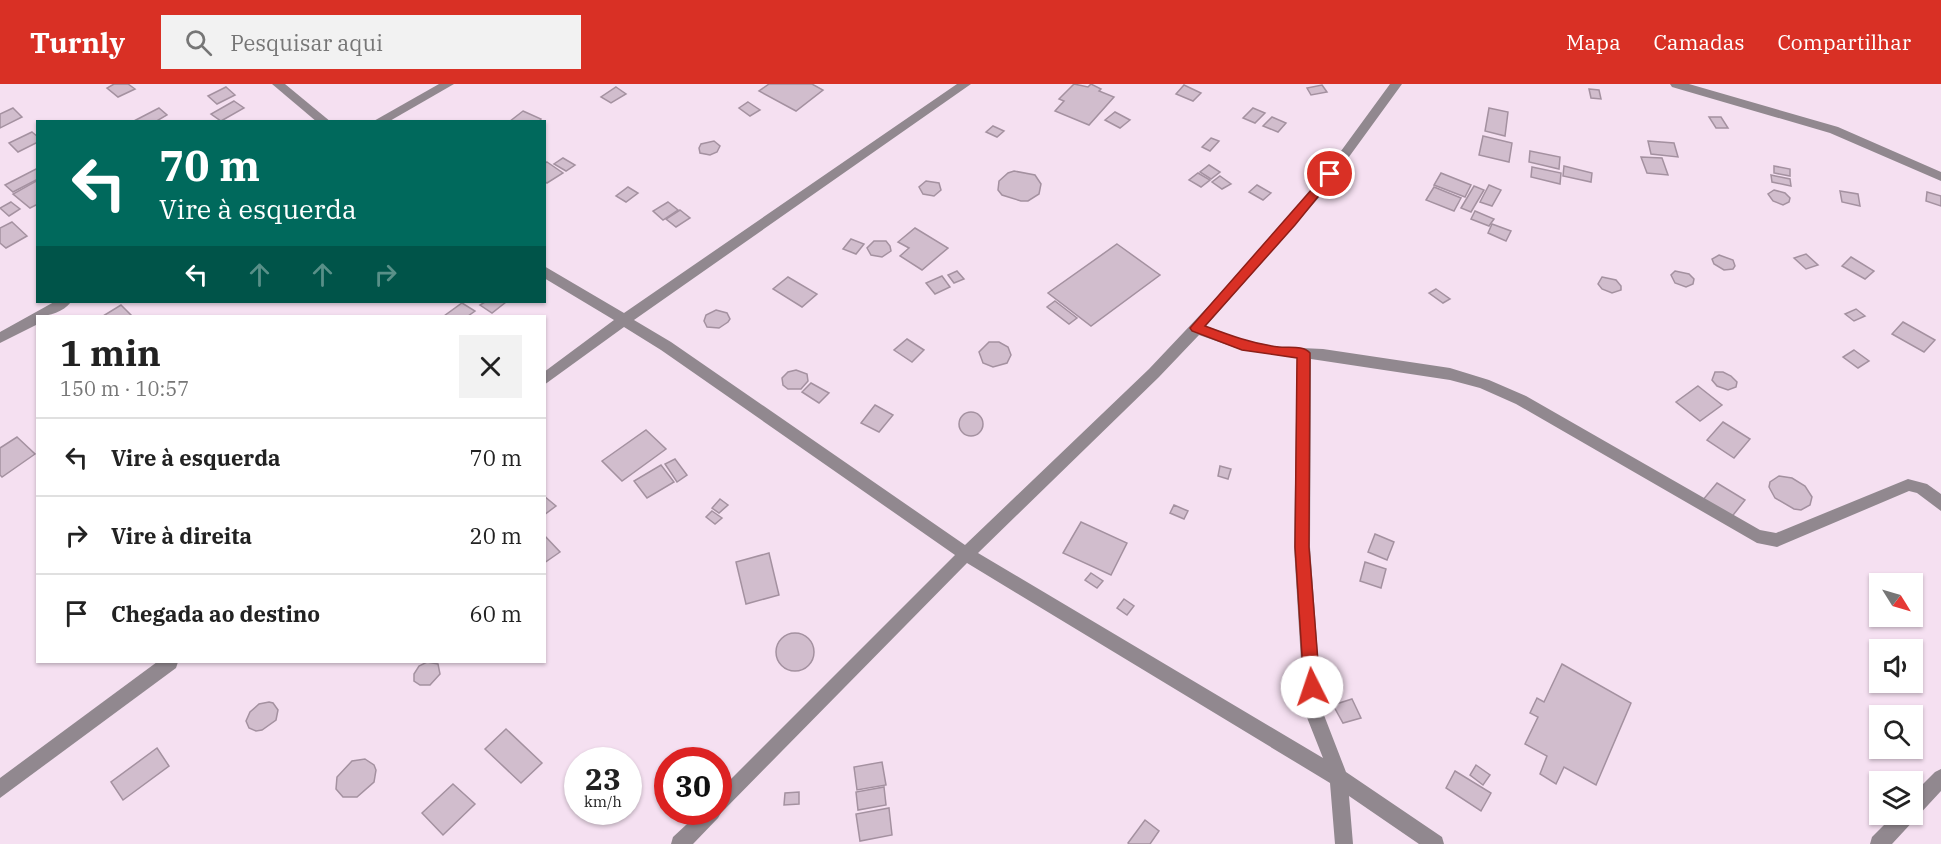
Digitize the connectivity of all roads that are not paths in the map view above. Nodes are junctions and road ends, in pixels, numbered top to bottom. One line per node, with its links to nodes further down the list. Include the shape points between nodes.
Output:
1 (278, 84): 6 (street)
2 (448, 84): 7 (street)
3 (965, 84): 13 (street)
4 (1396, 84): 14 (street, via 1318,191)
5 (1676, 84): 8 (street, via 1834,130)
6 (323, 120)
7 (382, 120)
8 (1941, 177)
9 (546, 272): 13 (street)
10 (62, 303): 11 (street)
11 (41, 315)
12 (36, 318): 15 (street)
13 (624, 320): 17 (street); 19 (street)
14 (1196, 328): 16 (street, via 1242,345); 19 (street)
15 (0, 338)
16 (1304, 353): 18 (street, via 1450,374 1484,384 1521,400 1768,539 1777,540 1908,485 1916,485); 21 (street, via 1302,547 1313,710)
17 (546, 378)
18 (1941, 504)
19 (966, 554): 21 (street); 24 (street)
20 (169, 663): 23 (street)
21 (1339, 778): 29 (street); 30 (street)
22 (1941, 778): 25 (street)
23 (0, 789)
24 (732, 791)
25 (1923, 797)
26 (699, 825): 28 (street)
27 (1897, 825): 31 (street)
28 (680, 844)
29 (1344, 844)
30 (1435, 844)
31 (1879, 844)

